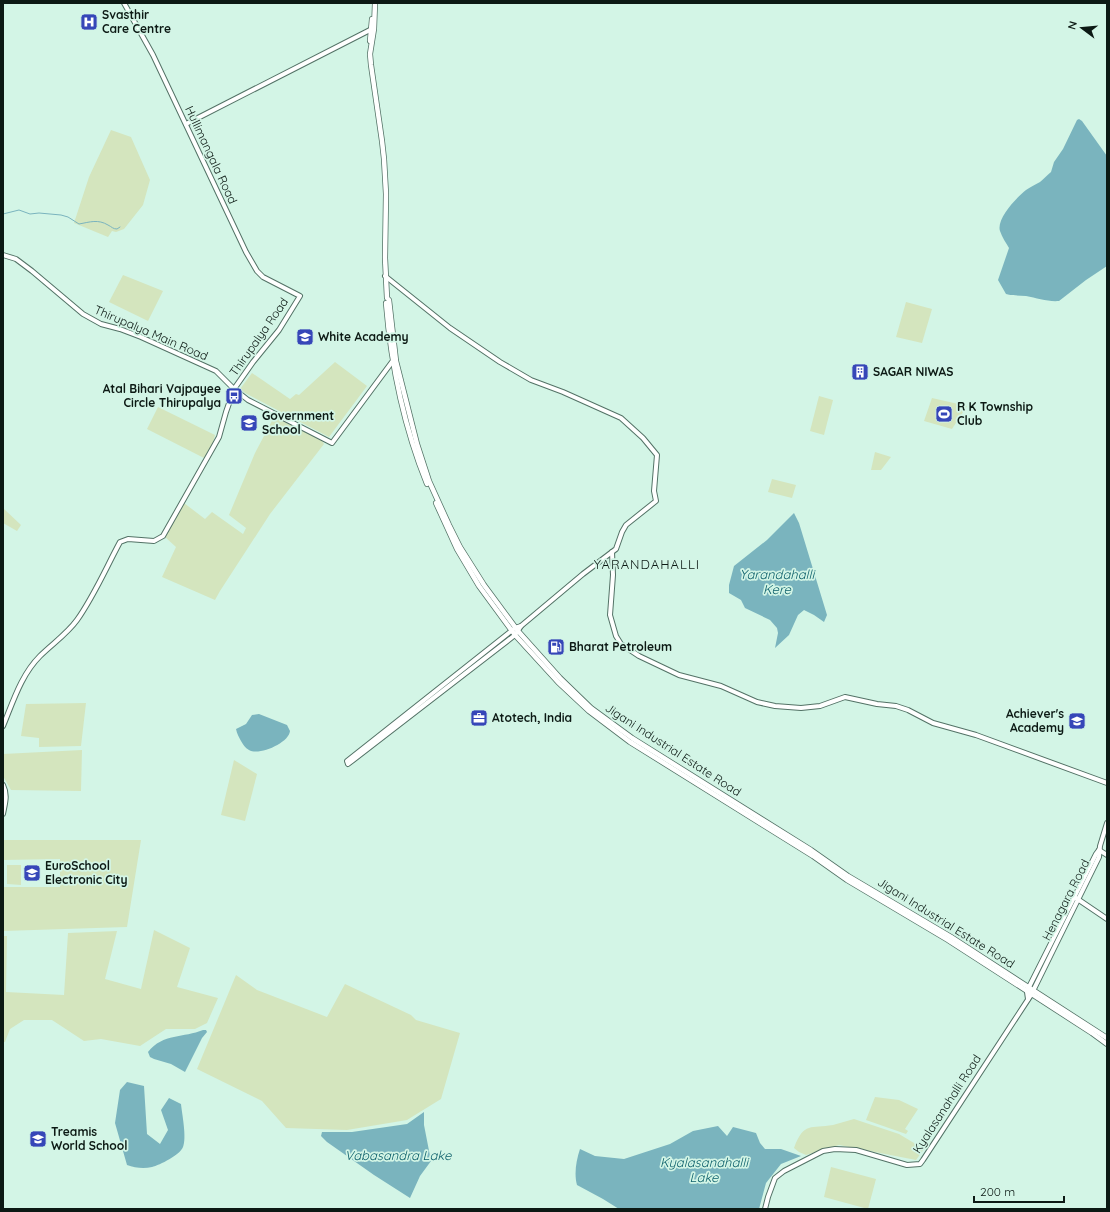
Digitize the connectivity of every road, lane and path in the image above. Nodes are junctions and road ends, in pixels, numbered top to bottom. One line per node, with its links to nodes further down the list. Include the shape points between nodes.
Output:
1 (124, 3): 6 (street, Hullimangala Road, via 153,55)
2 (375, 3): 3 (main road, Jigani Industrial Estate Road)
3 (374, 9): 4 (main road); 5 (main road, Jigani Industrial Estate Road)
4 (370, 30): 5 (main road); 6 (street)
5 (370, 54): 8 (main road, Jigani Industrial Estate Road, via 384,159)
6 (186, 124): 9 (street, Hullimangala Road, via 257,271 263,277)
7 (3, 255): 12 (street, Thirupalya Main Road, via 16,259 83,314 101,324 141,337 216,371)
8 (385, 276): 10 (main road, Jigani Industrial Estate Road); 13 (street, via 450,328 492,357 531,380 621,418 653,449 657,455 654,491 656,501 626,525 619,544)
9 (300, 296): 12 (street, Thirupalya Road, via 279,330)
10 (387, 298): 11 (main road, Jigani Industrial Estate Road); 11 (main road, Jigani Industrial Estate Road)
11 (394, 361): 12 (street, Thirupalya Main Road, via 332,443 248,400); 14 (main road, Jigani Industrial Estate Road, via 414,449 446,527 479,586)
12 (234, 389): 15 (street, via 219,438 163,536 154,541 128,539 120,542 76,622 28,670)
13 (612, 552): 14 (street); 17 (street, via 610,615 616,636 622,644 639,656 679,675 721,686 757,702 776,706 820,706 845,697 896,706 933,723 976,735)
14 (515, 631): 16 (street); 25 (main road, Jigani Industrial Estate Road, via 558,682 589,711 630,742 847,880)
15 (3, 726)
16 (348, 762)
17 (1107, 783)
18 (3, 784): 19 (street, via 6,792)
19 (3, 814)
20 (1107, 823): 21 (street, Henagara Road)
21 (1099, 850): 22 (street); 23 (street, Henagara Road)
22 (1107, 855)
23 (1076, 898): 24 (street); 25 (street, Henagara Road)
24 (1107, 919)
25 (1030, 992): 26 (main road, Jigani Industrial Estate Road); 27 (main road, Jigani Industrial Estate Road); 28 (street, Kyalasanahalli Road, via 920,1164 907,1165 856,1150 823,1151 775,1178)
26 (1107, 1038)
27 (1107, 1044)
28 (765, 1209)

